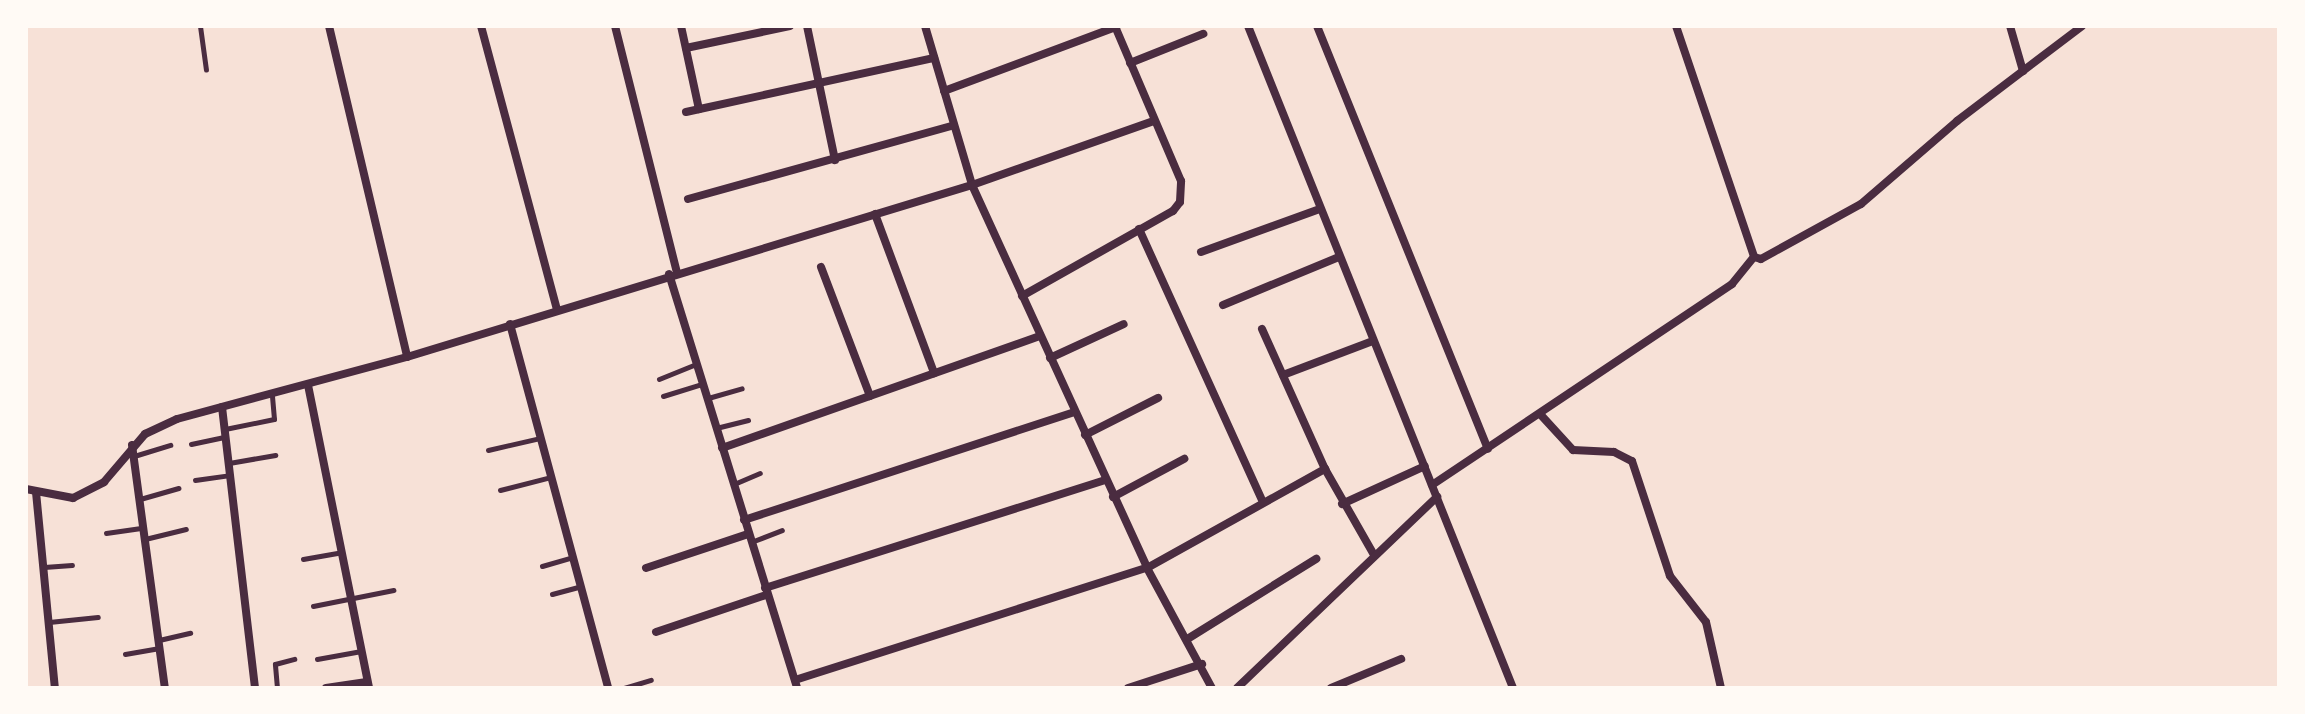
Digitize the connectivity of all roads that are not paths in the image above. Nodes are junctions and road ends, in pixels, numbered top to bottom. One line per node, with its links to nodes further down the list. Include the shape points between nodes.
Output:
1 (200, 26): 19 (lane)
2 (329, 26): 46 (street)
3 (481, 26): 40 (street)
4 (615, 26): 37 (street)
5 (681, 26): 16 (street)
6 (790, 26): 16 (street)
7 (807, 26): 21 (street)
8 (925, 26): 17 (street)
9 (1116, 26): 18 (street); 22 (street)
10 (1248, 26): 30 (street)
11 (1317, 26): 72 (street)
12 (1676, 26): 35 (street)
13 (2010, 26): 20 (street)
14 (2082, 26): 20 (street)
15 (1203, 34): 18 (street)
16 (686, 48): 23 (street)
17 (934, 58): 21 (street); 22 (street)
18 (1130, 63): 25 (street)
19 (206, 70)
20 (2023, 71): 35 (street, via 1861,204 1778,254)
21 (819, 83): 23 (street); 27 (street)
22 (944, 91): 26 (street)
23 (699, 109): 24 (street)
24 (686, 112)
25 (1154, 121): 28 (street); 32 (street, via 1181,181 1180,202)
26 (954, 125): 27 (street); 28 (street)
27 (835, 160): 29 (street)
28 (972, 185): 31 (street); 38 (street)
29 (688, 199)
30 (1320, 209): 33 (street); 34 (street)
31 (875, 214): 37 (street); 49 (street)
32 (1139, 229): 38 (street); 94 (street)
33 (1201, 252)
34 (1339, 257): 39 (street); 45 (street)
35 (1754, 257): 62 (street, via 1732,284)
36 (821, 267): 57 (street)
37 (673, 273): 40 (street); 48 (street)
38 (1022, 296): 44 (street)
39 (1223, 305)
40 (557, 310): 41 (street)
41 (510, 324): 46 (street); 67 (street)
42 (1124, 324): 47 (street)
43 (1262, 329): 50 (street)
44 (1040, 336): 47 (street); 49 (street)
45 (1373, 341): 50 (street); 78 (street)
46 (407, 357): 53 (street)
47 (1050, 358): 61 (street)
48 (696, 364): 51 (lane); 52 (street)
49 (934, 373): 57 (street)
50 (1283, 375): 79 (street)
51 (659, 379)
52 (702, 384): 56 (lane); 59 (street)
53 (308, 385): 55 (street); 103 (street)
54 (742, 388): 59 (lane)
55 (272, 395): 60 (street); 65 (lane, via 274,419)
56 (663, 396)
57 (870, 396): 71 (street)
58 (1158, 398): 66 (street)
59 (707, 399): 64 (street)
60 (222, 407): 65 (street); 69 (street, via 160,424)
61 (1074, 412): 66 (street); 96 (street)
62 (1540, 414): 72 (street); 147 (street, via 1573,450 1614,452 1632,461 1670,576 1706,622)
63 (748, 420): 64 (lane)
64 (715, 428): 71 (street)
65 (225, 433): 68 (lane); 77 (street)
66 (1085, 435): 84 (street)
67 (541, 438): 73 (lane); 82 (street)
68 (191, 444)
69 (132, 445): 75 (street); 90 (street, via 90,492 73,498)
70 (170, 445): 75 (lane)
71 (722, 448): 85 (street)
72 (1488, 449): 86 (street)
73 (488, 450)
74 (275, 455): 77 (lane)
75 (134, 456): 93 (street)
76 (1184, 459): 91 (street)
77 (229, 463): 81 (street)
78 (1425, 466): 86 (street); 95 (street)
79 (1325, 469): 94 (street); 95 (street)
80 (760, 473): 85 (lane)
81 (230, 475): 83 (lane); 138 (street)
82 (552, 477): 89 (lane); 105 (street)
83 (195, 480)
84 (1105, 480): 91 (street); 115 (street)
85 (733, 484): 96 (street)
86 (1432, 485): 92 (street)
87 (178, 488): 93 (lane)
88 (26, 489): 90 (street)
89 (500, 490)
90 (36, 492): 110 (street)
91 (1113, 497): 112 (street)
92 (1437, 497): 104 (street); 146 (street)
93 (140, 499): 97 (street)
94 (1263, 502): 112 (street)
95 (1342, 504): 104 (street)
96 (744, 520): 101 (street)
97 (144, 528): 100 (lane); 102 (street)
98 (186, 529): 102 (lane)
99 (782, 530): 101 (lane)
100 (106, 533)
101 (749, 538): 111 (street); 115 (street)
102 (145, 539): 124 (street)
103 (342, 552): 106 (lane); 117 (street)
104 (1373, 553): 133 (street)
105 (574, 557): 109 (lane); 113 (street)
106 (303, 559)
107 (1316, 559): 123 (street)
108 (72, 565): 110 (lane)
109 (542, 566)
110 (43, 567): 120 (street)
111 (646, 568)
112 (1147, 568): 123 (street); 132 (street)
113 (582, 586): 116 (lane); 135 (street)
114 (393, 590): 117 (lane)
115 (765, 592): 121 (street); 132 (street)
116 (552, 594)
117 (351, 598): 118 (lane); 125 (street)
118 (313, 606)
119 (98, 617): 120 (lane)
120 (49, 622): 136 (street)
121 (656, 632)
122 (190, 633): 124 (lane)
123 (1189, 638): 130 (street)
124 (159, 644): 126 (lane); 137 (street)
125 (361, 651): 128 (lane); 134 (street)
126 (125, 654)
127 (294, 659): 139 (lane, via 275,664)
128 (317, 659)
129 (1401, 659): 145 (street)
130 (1202, 664): 142 (street); 143 (street)
131 (651, 680): 141 (lane)
132 (796, 684)
133 (1248, 684): 144 (street)
134 (368, 685): 140 (street)
135 (605, 687)
136 (55, 688)
137 (165, 688)
138 (255, 688)
139 (277, 688)
140 (326, 688)
141 (624, 688)
142 (1128, 688)
143 (1212, 688)
144 (1237, 688)
145 (1331, 688)
146 (1513, 688)
147 (1721, 688)

